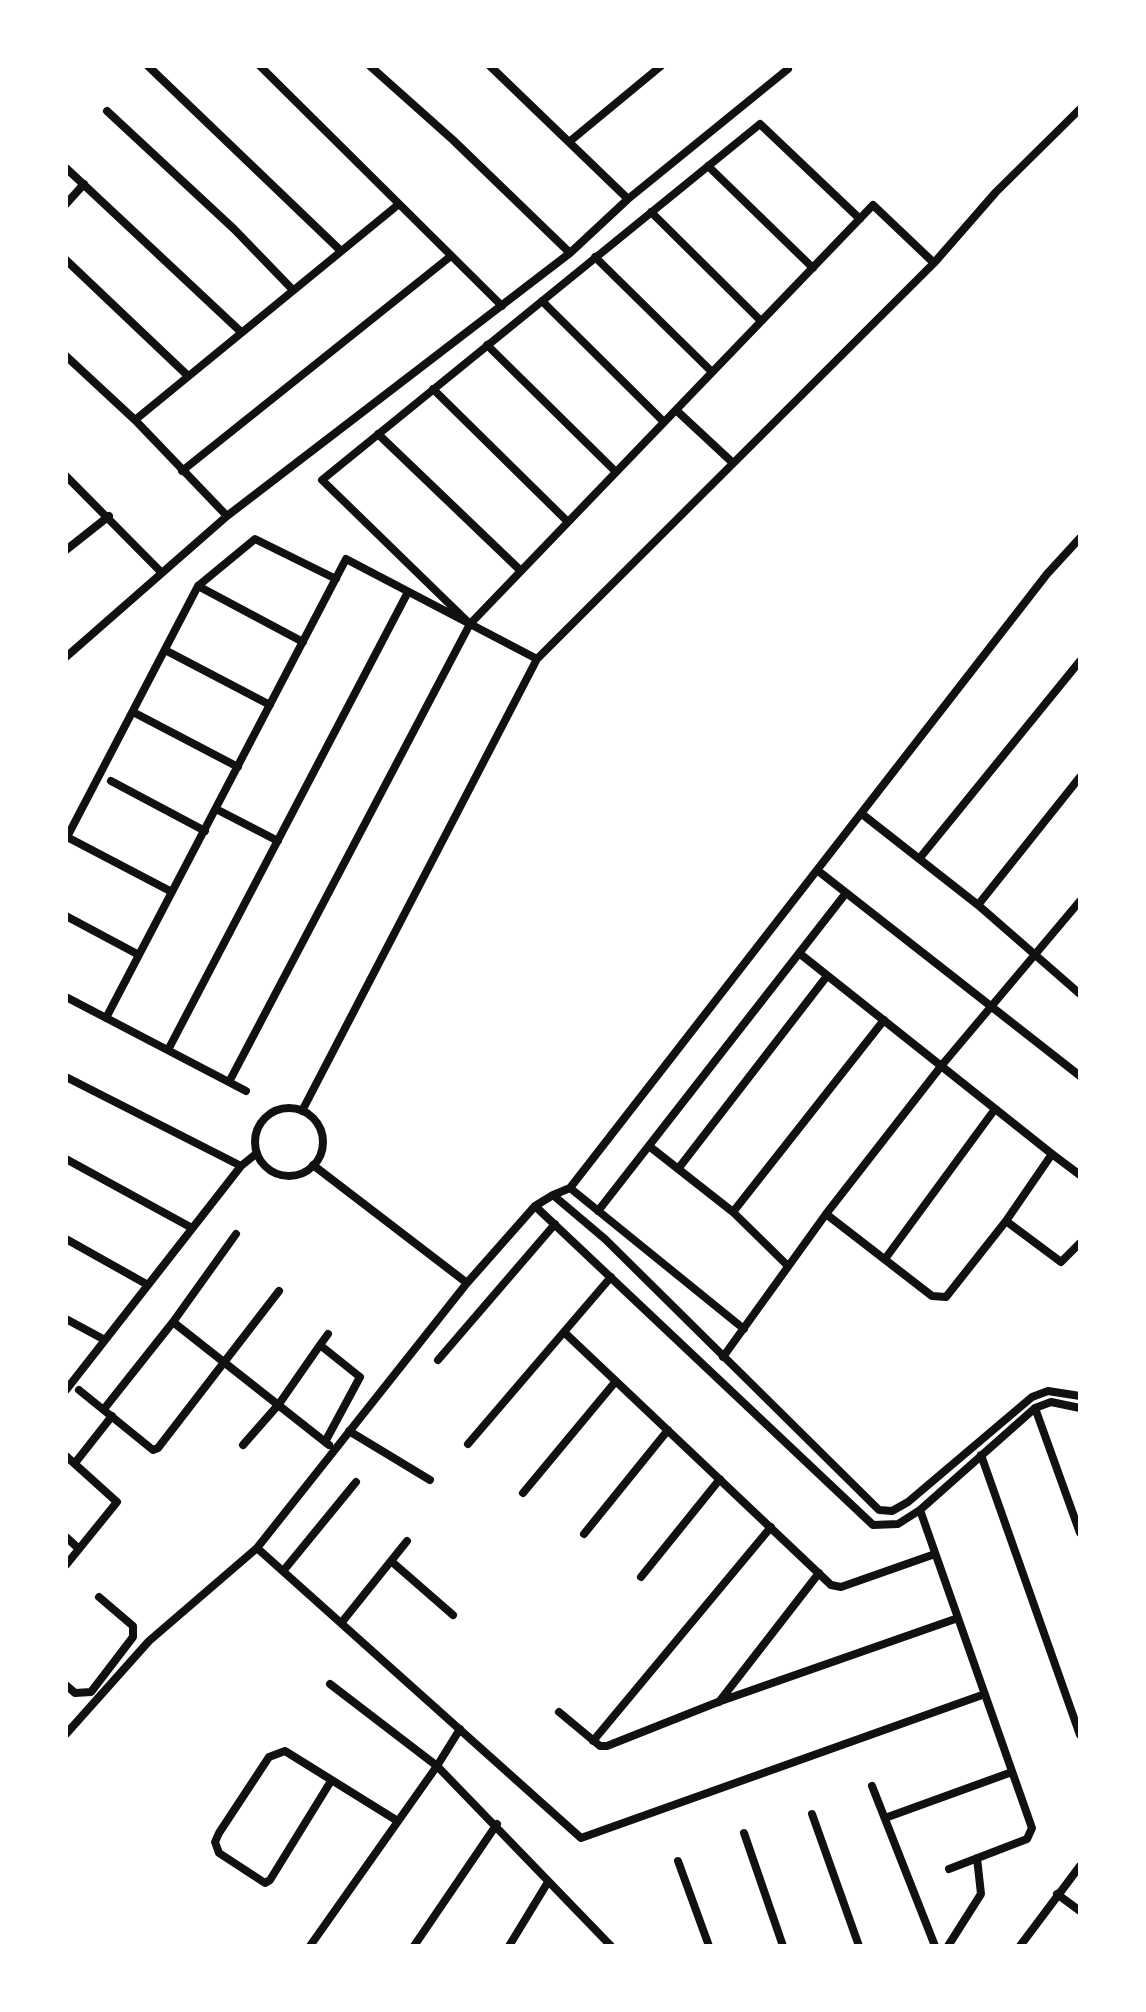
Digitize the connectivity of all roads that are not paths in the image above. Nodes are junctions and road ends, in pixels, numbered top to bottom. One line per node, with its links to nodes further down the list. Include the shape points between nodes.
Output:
1 (148, 66): 18 (street)
2 (260, 66): 15 (street)
3 (370, 66): 19 (street)
4 (490, 66): 9 (street)
5 (661, 66): 9 (street)
6 (788, 69): 13 (street)
7 (1080, 109): 23 (street)
8 (107, 111): 25 (street)
9 (569, 142): 13 (street)
10 (708, 166): 16 (street); 17 (street, via 760,124); 24 (street)
11 (66, 168): 12 (street)
12 (84, 184): 14 (street); 29 (street)
13 (628, 199): 19 (street)
14 (66, 204)
15 (399, 204): 18 (street); 20 (street)
16 (651, 212): 21 (street); 28 (street)
17 (860, 219): 23 (street, via 873,205); 24 (street)
18 (341, 251): 25 (street)
19 (570, 253): 27 (street)
20 (451, 256): 27 (street); 40 (street)
21 (595, 257): 26 (street); 32 (street)
22 (66, 260): 33 (street)
23 (934, 263): 39 (street)
24 (813, 268): 28 (street)
25 (292, 289): 29 (street)
26 (542, 301): 30 (street); 37 (street)
27 (502, 306): 44 (street)
28 (761, 321): 32 (street)
29 (240, 331): 33 (street)
30 (487, 345): 34 (street); 41 (street)
31 (67, 360): 36 (street)
32 (712, 372): 35 (street)
33 (186, 374): 36 (street)
34 (433, 389): 38 (street); 45 (street)
35 (676, 410): 37 (street); 39 (street)
36 (135, 420): 40 (street)
37 (664, 422): 41 (street)
38 (378, 434): 48 (street); 53 (street, via 322,480)
39 (733, 463): 57 (street)
40 (182, 471): 44 (street)
41 (616, 472): 45 (street)
42 (66, 476): 43 (street)
43 (109, 516): 47 (street); 49 (street)
44 (227, 516): 49 (street)
45 (568, 522): 48 (street)
46 (1080, 538): 65 (street)
47 (66, 550)
48 (521, 571): 53 (street)
49 (161, 572): 56 (street)
50 (336, 579): 51 (street, via 255,539); 52 (street, via 346,559); 54 (street)
51 (198, 586): 54 (street); 55 (street)
52 (408, 592): 53 (street); 68 (street)
53 (470, 624): 57 (street); 89 (street)
54 (303, 642): 59 (street)
55 (165, 650): 59 (street); 60 (street)
56 (66, 657)
57 (537, 659): 92 (street)
58 (1080, 661): 69 (street)
59 (270, 705): 61 (street)
60 (133, 712): 61 (street); 67 (street)
61 (238, 767): 64 (street)
62 (1080, 777): 74 (street)
63 (111, 781): 66 (street)
64 (216, 809): 66 (street); 68 (street)
65 (862, 814): 69 (street); 70 (street)
66 (205, 831): 71 (street)
67 (66, 838): 71 (street)
68 (278, 841): 85 (street)
69 (919, 859): 74 (street)
70 (817, 870): 72 (street); 101 (street)
71 (172, 892): 77 (street)
72 (846, 893): 76 (street); 82 (street)
73 (1079, 903): 78 (street)
74 (978, 905): 78 (street)
75 (66, 916): 77 (street)
76 (799, 953): 79 (street); 93 (street)
77 (139, 955): 83 (street)
78 (1033, 955): 80 (street); 82 (street)
79 (827, 976): 84 (street); 99 (street)
80 (1080, 994)
81 (66, 997): 83 (street)
82 (990, 1005): 86 (street); 87 (street)
83 (106, 1018): 85 (street)
84 (884, 1020): 86 (street); 105 (street)
85 (168, 1050): 89 (street)
86 (942, 1065): 91 (street); 106 (street)
87 (1080, 1076)
88 (66, 1077): 98 (street)
89 (229, 1082): 90 (street)
90 (246, 1091)
91 (995, 1109): 95 (street); 113 (street)
92 (302, 1111): 94 (street, via 283,1108 266,1117 256,1133); 97 (street, via 321,1131 322,1149)
93 (649, 1146): 99 (street); 104 (street)
94 (257, 1153): 97 (street, via 268,1168 286,1175); 98 (street)
95 (1052, 1154): 100 (street); 107 (street)
96 (66, 1159): 109 (street)
97 (313, 1165): 116 (street)
98 (241, 1166): 109 (street)
99 (678, 1169): 105 (street)
100 (1080, 1175)
101 (570, 1188): 102 (street); 104 (street)
102 (553, 1195): 103 (street); 126 (street, via 605,1239)
103 (535, 1206): 108 (street); 116 (street)
104 (598, 1211): 121 (street)
105 (733, 1212): 114 (street)
106 (826, 1214): 113 (street); 114 (street)
107 (1006, 1221): 112 (street, via 1061,1262); 113 (street, via 946,1297 932,1296)
108 (555, 1224): 115 (street); 127 (street)
109 (192, 1228): 117 (street)
110 (236, 1234): 120 (street)
111 (66, 1239): 117 (street)
112 (1080, 1243)
113 (885, 1259)
114 (788, 1266): 121 (street)
115 (611, 1277): 122 (street); 151 (street, via 873,1525 898,1524)
116 (467, 1283): 139 (street)
117 (148, 1285): 124 (street)
118 (279, 1291): 128 (street)
119 (66, 1319): 124 (street)
120 (173, 1322): 128 (street); 136 (street)
121 (744, 1329): 126 (street)
122 (565, 1333): 129 (street); 141 (street)
123 (328, 1334): 125 (street)
124 (105, 1340): 130 (street)
125 (320, 1345): 133 (street); 140 (street, via 360,1377)
126 (723, 1357): 132 (street, via 858,1493 886,1512 908,1502 1032,1397 1048,1391)
127 (438, 1360)
128 (224, 1363): 133 (street); 137 (street, via 158,1448 153,1450)
129 (616, 1381): 138 (street); 150 (street)
130 (66, 1390)
131 (79, 1390): 136 (street)
132 (1080, 1396)
133 (279, 1404): 140 (street); 142 (street)
134 (1035, 1408): 135 (street, via 1051,1402); 144 (street); 153 (street)
135 (1080, 1408)
136 (104, 1409): 137 (street)
137 (112, 1416): 146 (street)
138 (668, 1430): 147 (street); 154 (street)
139 (349, 1431): 143 (street); 148 (street)
140 (325, 1442): 143 (street)
141 (468, 1444)
142 (243, 1445)
143 (336, 1450): 157 (street)
144 (981, 1455): 151 (street); 176 (street)
145 (66, 1456): 146 (street)
146 (75, 1463): 158 (street, via 117,1502)
147 (720, 1479): 152 (street); 164 (street)
148 (430, 1480)
149 (356, 1482): 162 (street)
150 (523, 1493)
151 (920, 1510): 159 (street)
152 (771, 1527): 163 (street); 177 (street)
153 (1080, 1533)
154 (584, 1534)
155 (66, 1537): 158 (street)
156 (407, 1541): 160 (street)
157 (257, 1548): 162 (street); 175 (street, via 149,1641)
158 (79, 1549): 161 (street)
159 (935, 1554): 163 (street, via 838,1587); 167 (street)
160 (391, 1561): 166 (street); 168 (street)
161 (66, 1565)
162 (284, 1570): 168 (street)
163 (819, 1573): 172 (street)
164 (641, 1577)
165 (99, 1597): 170 (street, via 135,1633 91,1692 75,1693)
166 (453, 1615)
167 (958, 1618): 171 (street); 172 (street)
168 (342, 1622): 174 (street)
169 (330, 1684): 178 (street)
170 (66, 1686)
171 (985, 1694): 174 (street, via 583,1838); 179 (street)
172 (718, 1702): 177 (street, via 607,1746)
173 (559, 1712): 177 (street)
174 (460, 1729): 178 (street)
175 (66, 1734)
176 (1080, 1735)
177 (593, 1741)
178 (437, 1766): 184 (street); 185 (street)
179 (1012, 1772): 183 (street); 187 (street, via 1032,1832 1027,1839)
180 (331, 1781): 180 (street, via 285,1751 274,1753 219,1833 219,1853 265,1883 270,1880); 184 (street)
181 (872, 1786): 183 (street)
182 (812, 1814): 201 (street)
183 (885, 1818): 202 (street)
184 (396, 1820): 195 (street)
185 (497, 1824): 191 (street); 196 (street)
186 (744, 1833): 200 (street)
187 (977, 1858): 190 (street); 203 (street, via 981,1894)
188 (678, 1861): 199 (street)
189 (1080, 1866): 192 (street)
190 (949, 1869)
191 (548, 1882): 194 (street); 197 (street)
192 (1057, 1894): 193 (street); 204 (street)
193 (1080, 1911)
194 (601, 1942): 198 (street)
195 (310, 1946)
196 (414, 1946)
197 (509, 1946)
198 (611, 1946)
199 (709, 1946)
200 (783, 1946)
201 (859, 1946)
202 (935, 1946)
203 (948, 1946)
204 (1020, 1946)

